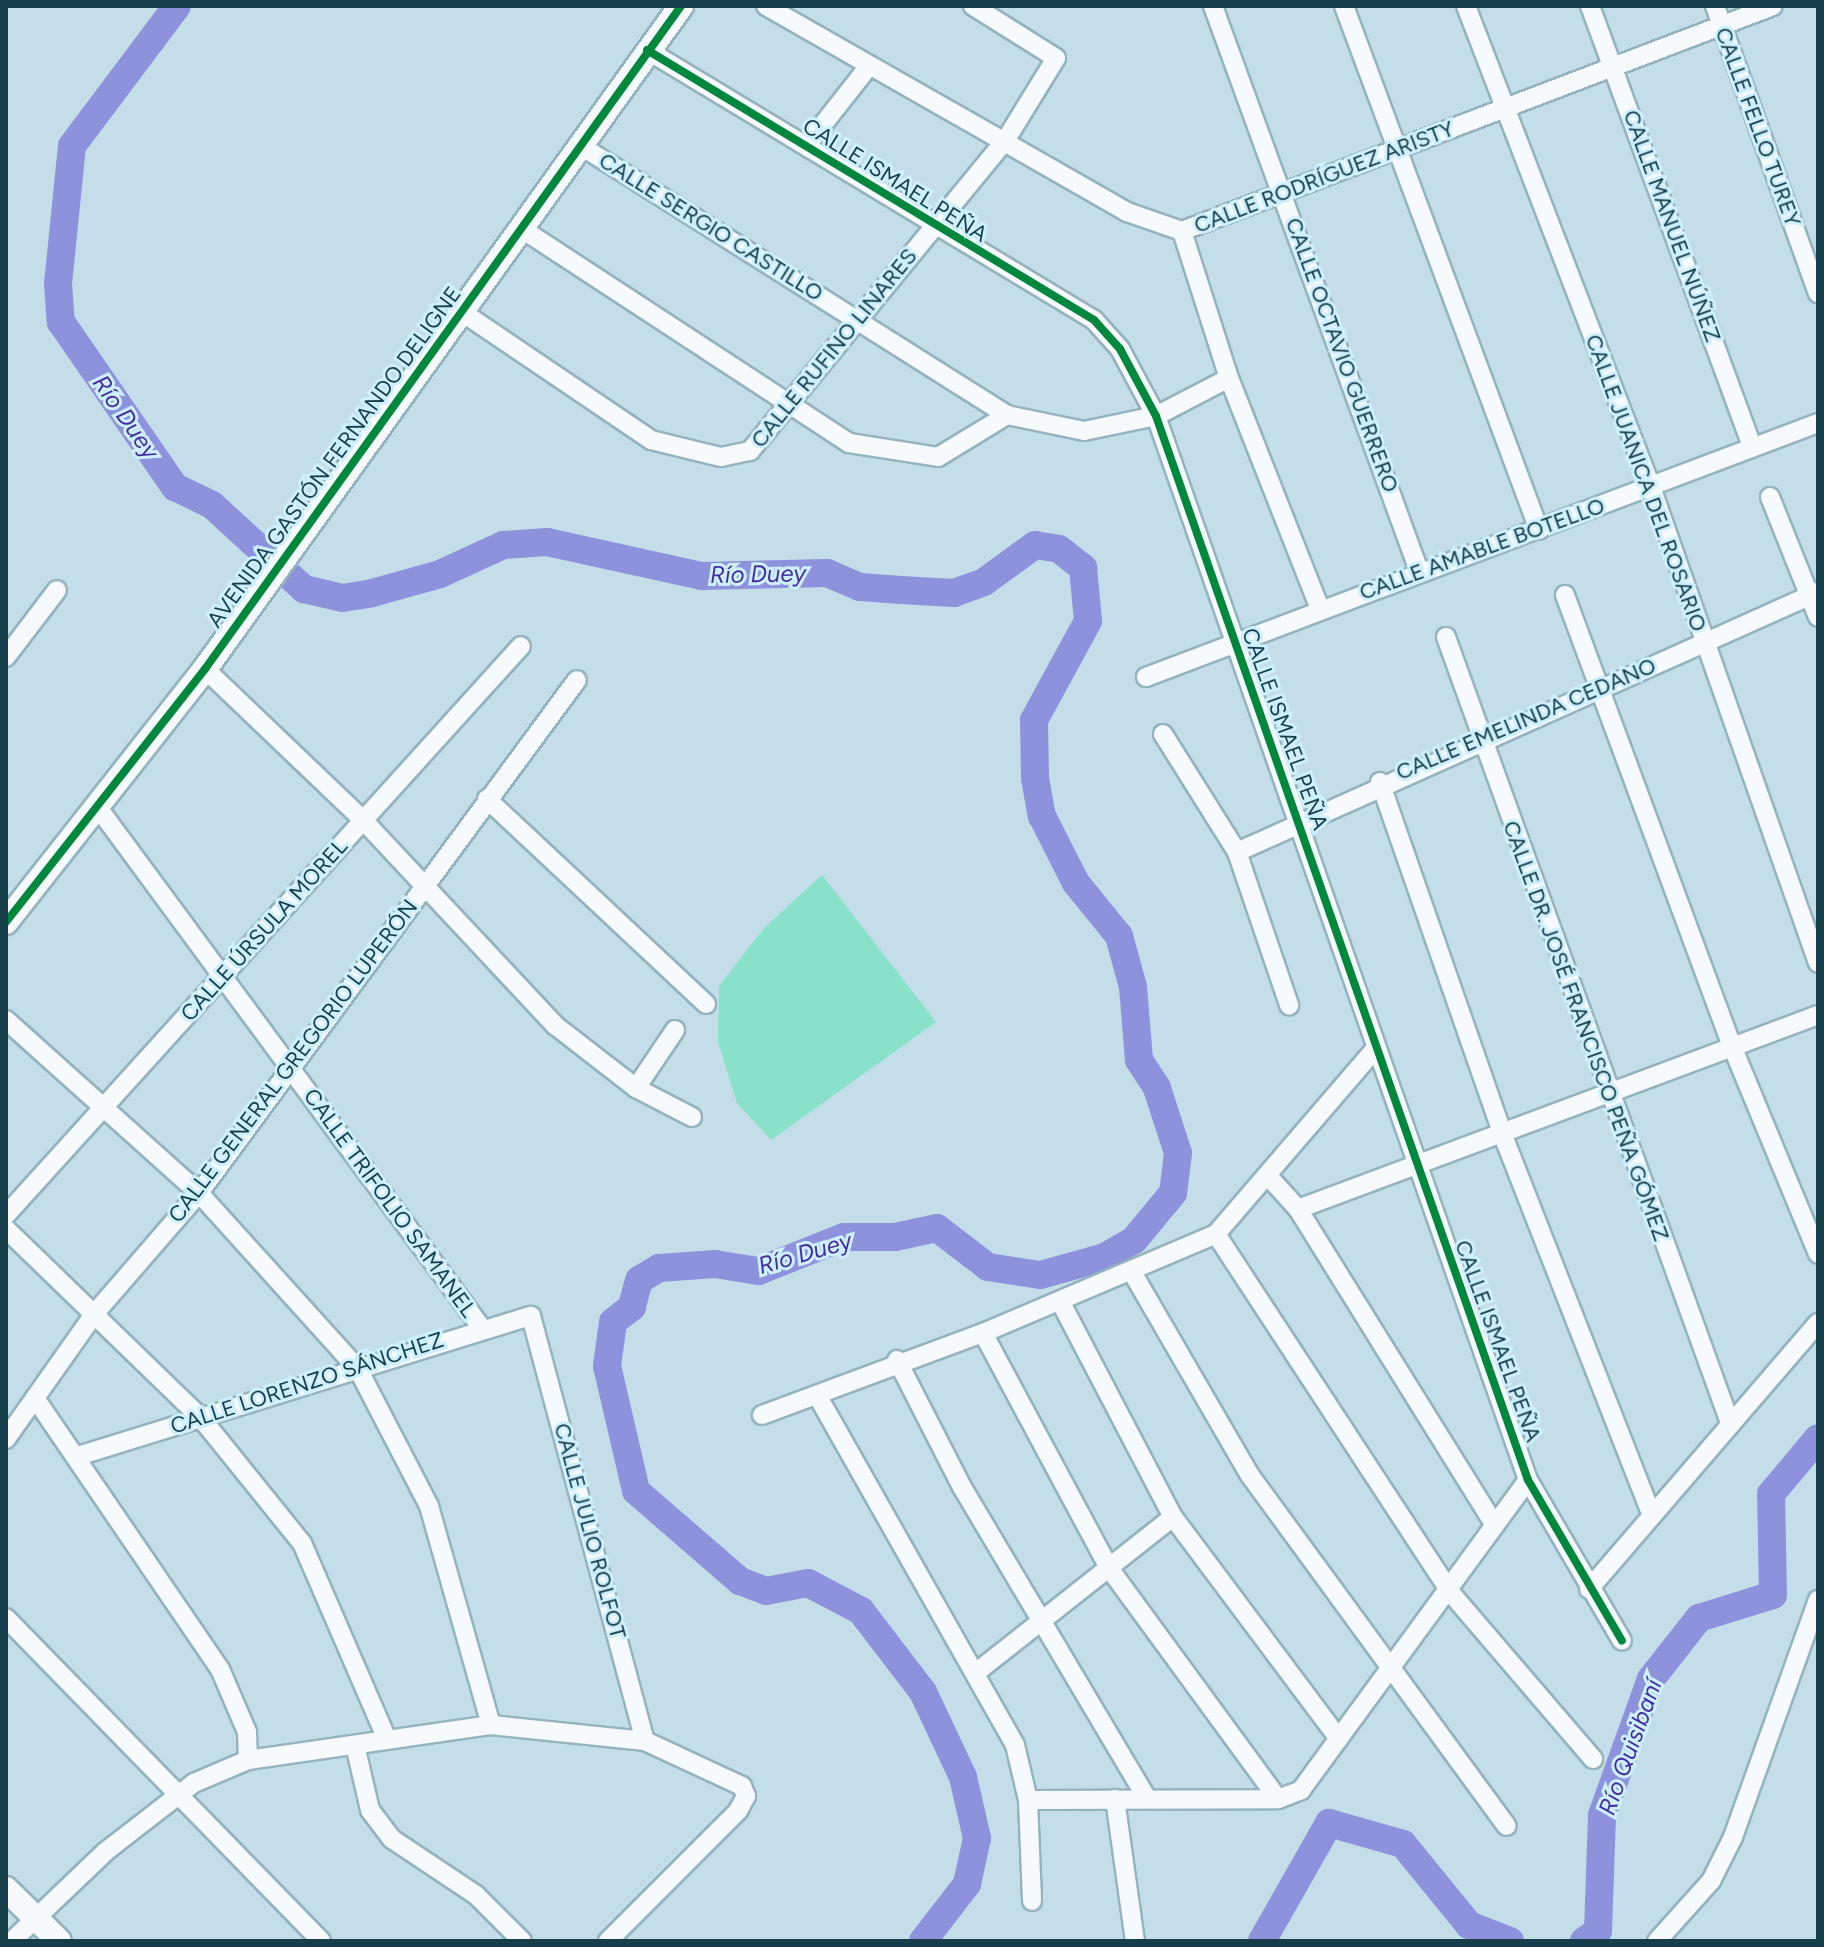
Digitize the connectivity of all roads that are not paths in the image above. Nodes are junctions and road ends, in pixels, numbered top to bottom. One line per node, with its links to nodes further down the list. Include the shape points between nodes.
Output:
1 (681, 6): 11 (street, AVENIDA GASTÓN FERNANDO DELIGNE)
2 (766, 6): 13 (street, CALLE RODRÍGUEZ ARISTY)
3 (973, 6): 15 (street, CALLE RUFINO LINARES, via 1054,54)
4 (1213, 6): 19 (street, CALLE OCTAVIO GUERRERO)
5 (1344, 6): 18 (street)
6 (1466, 6): 14 (street, CALLE JUANICA DEL ROSARIO)
7 (1590, 6): 12 (street, CALLE MANUEL NÚÑEZ)
8 (1715, 6): 10 (street, CALLE FELLO TUREY)
9 (1773, 6): 10 (street, CALLE RODRÍGUEZ ARISTY)
10 (1721, 25): 12 (street, CALLE RODRÍGUEZ ARISTY); 23 (street, CALLE FELLO TUREY)
11 (647, 50): 16 (street, AVENIDA GASTÓN FERNANDO DELIGNE); 17 (street, CALLE ISMAEL PEÑA)
12 (1613, 64): 14 (street, CALLE RODRÍGUEZ ARISTY); 31 (street, CALLE MANUEL NÚÑEZ)
13 (869, 66): 15 (street, CALLE RODRÍGUEZ ARISTY); 17 (street)
14 (1503, 109): 18 (street, CALLE RODRÍGUEZ ARISTY); 32 (street, CALLE JUANICA DEL ROSARIO)
15 (1005, 141): 20 (street, CALLE RUFINO LINARES); 22 (street, CALLE RODRÍGUEZ ARISTY, via 1127,212)
16 (581, 146): 21 (street, AVENIDA GASTÓN FERNANDO DELIGNE); 25 (street, CALLE SERGIO CASTILLO)
17 (806, 146): 20 (street, CALLE ISMAEL PEÑA)
18 (1399, 149): 19 (street, CALLE RODRÍGUEZ ARISTY); 34 (street)
19 (1285, 194): 22 (street, CALLE RODRÍGUEZ ARISTY); 35 (street, CALLE OCTAVIO GUERRERO)
20 (933, 226): 25 (street, CALLE RUFINO LINARES); 29 (street, CALLE ISMAEL PEÑA, via 1101,325)
21 (522, 229): 24 (street, AVENIDA GASTÓN FERNANDO DELIGNE); 27 (street)
22 (1182, 231): 26 (street)
23 (1818, 293)
24 (459, 310): 27 (street, CALLE RUFINO LINARES, via 660,444 744,455); 46 (street, AVENIDA GASTÓN FERNANDO DELIGNE, via 354,466)
25 (859, 319): 27 (street, CALLE RUFINO LINARES); 28 (street, CALLE SERGIO CASTILLO)
26 (1229, 378): 29 (street, CALLE SERGIO CASTILLO); 39 (street)
27 (791, 407): 28 (street, via 849,443 911,457 950,455)
28 (1007, 415): 29 (street, CALLE SERGIO CASTILLO, via 1072,432)
29 (1156, 416): 42 (street, CALLE ISMAEL PEÑA)
30 (1818, 423): 31 (street, CALLE AMABLE BOTELLO)
31 (1752, 446): 32 (street, CALLE AMABLE BOTELLO)
32 (1651, 487): 34 (street, CALLE AMABLE BOTELLO); 43 (street, CALLE JUANICA DEL ROSARIO)
33 (1770, 497): 37 (street)
34 (1539, 530): 35 (street, CALLE AMABLE BOTELLO)
35 (1419, 571): 39 (street, CALLE AMABLE BOTELLO)
36 (57, 590): 45 (street)
37 (1814, 593): 40 (street); 43 (street, CALLE EMELINDA CEDANO)
38 (1565, 595): 49 (street)
39 (1320, 609): 42 (street, CALLE AMABLE BOTELLO)
40 (1818, 617)
41 (1446, 637): 51 (street, CALLE DR. JOSÉ FRANCISCO PEÑA GÓMEZ)
42 (1234, 639): 47 (street, CALLE AMABLE BOTELLO); 56 (street, CALLE ISMAEL PEÑA)
43 (1705, 641): 49 (street, CALLE EMELINDA CEDANO); 60 (street, CALLE JUANICA DEL ROSARIO)
44 (521, 646): 55 (street, CALLE ÚRSULA MOREL)
45 (6, 657)
46 (205, 669): 54 (street, AVENIDA GASTÓN FERNANDO DELIGNE); 55 (street)
47 (1146, 677)
48 (577, 680): 53 (street, CALLE GENERAL GREGORIO LUPERÓN)
49 (1601, 686): 51 (street, CALLE EMELINDA CEDANO); 67 (street)
50 (1163, 734): 57 (street)
51 (1482, 738): 52 (street, CALLE EMELINDA CEDANO); 71 (street, CALLE DR. JOSÉ FRANCISCO PEÑA GÓMEZ)
52 (1380, 782): 56 (street, CALLE EMELINDA CEDANO); 74 (street)
53 (487, 799): 58 (street, CALLE GENERAL GREGORIO LUPERÓN); 62 (street)
54 (99, 809): 59 (street, AVENIDA GASTÓN FERNANDO DELIGNE); 61 (street, CALLE TRIFOLIO SAMANEL)
55 (363, 820): 58 (street); 61 (street, CALLE ÚRSULA MOREL)
56 (1301, 822): 57 (street, CALLE EMELINDA CEDANO); 68 (street, CALLE ISMAEL PEÑA)
57 (1237, 852): 63 (street)
58 (424, 886): 69 (street, CALLE GENERAL GREGORIO LUPERÓN); 70 (street, via 556,1026)
59 (6, 922)
60 (1818, 963)
61 (223, 976): 69 (street, CALLE TRIFOLIO SAMANEL); 72 (street, CALLE ÚRSULA MOREL)
62 (706, 1004)
63 (1289, 1005)
64 (1818, 1015): 67 (street)
65 (6, 1020): 72 (street)
66 (675, 1030): 70 (street)
67 (1732, 1046): 71 (street); 82 (street)
68 (1376, 1048): 75 (street, CALLE ISMAEL PEÑA); 76 (street)
69 (290, 1068): 77 (street, CALLE GENERAL GREGORIO LUPERÓN); 88 (street, CALLE TRIFOLIO SAMANEL)
70 (636, 1088): 73 (street)
71 (1609, 1096): 74 (street); 96 (street, CALLE DR. JOSÉ FRANCISCO PEÑA GÓMEZ)
72 (101, 1111): 77 (street); 79 (street, CALLE ÚRSULA MOREL)
73 (692, 1117)
74 (1502, 1133): 75 (street); 100 (street)
75 (1416, 1165): 78 (street); 99 (street, CALLE ISMAEL PEÑA)
76 (1269, 1177): 78 (street); 81 (street)
77 (199, 1193): 85 (street, CALLE GENERAL GREGORIO LUPERÓN); 91 (street)
78 (1298, 1209): 102 (street)
79 (6, 1215)
80 (6, 1229): 85 (street)
81 (1216, 1234): 83 (street); 105 (street)
82 (1818, 1254)
83 (1132, 1272): 84 (street); 110 (street, via 1249,1474)
84 (1060, 1301): 89 (street); 101 (street)
85 (95, 1313): 93 (street, CALLE GENERAL GREGORIO LUPERÓN); 95 (street)
86 (535, 1320): 88 (street, CALLE LORENZO SÁNCHEZ, via 524,1315); 115 (street, CALLE JULIO ROLFOT)
87 (1818, 1323): 96 (street)
88 (481, 1327): 91 (street, CALLE LORENZO SÁNCHEZ)
89 (983, 1333): 90 (street); 103 (street)
90 (897, 1360): 92 (street); 108 (street)
91 (358, 1369): 95 (street, CALLE LORENZO SÁNCHEZ); 112 (street, via 429,1506)
92 (817, 1395): 94 (street); 111 (street)
93 (35, 1398): 97 (street, CALLE GENERAL GREGORIO LUPERÓN); 98 (street)
94 (762, 1415)
95 (201, 1418): 98 (street, CALLE LORENZO SÁNCHEZ); 113 (street, via 302,1543)
96 (1730, 1423): 100 (street)
97 (6, 1439)
98 (78, 1456): 118 (street, via 220,1669 247,1732)
99 (1528, 1480): 102 (street); 104 (street, CALLE ISMAEL PEÑA)
100 (1652, 1516): 104 (street)
101 (1173, 1517): 103 (street); 114 (street)
102 (1495, 1525): 105 (street)
103 (1109, 1568): 108 (street); 122 (street)
104 (1589, 1589): 109 (street, CALLE ISMAEL PEÑA)
105 (1450, 1592): 110 (street); 117 (street)
106 (1818, 1600): 134 (street, via 1733,1837 1711,1881)
107 (6, 1618): 119 (street)
108 (1042, 1621): 111 (street); 121 (street)
109 (1622, 1641)
110 (1393, 1668): 114 (street); 124 (street)
111 (978, 1671): 123 (street, via 1015,1745)
112 (491, 1725): 113 (street); 115 (street)
113 (387, 1739): 116 (street)
114 (1339, 1739): 122 (street, via 1301,1790)
115 (645, 1741): 132 (street, via 735,1780 746,1796)
116 (355, 1745): 118 (street); 131 (street, via 370,1810 392,1839 476,1895)
117 (1593, 1759)
118 (248, 1760): 119 (street)
119 (179, 1791): 127 (street); 130 (street)
120 (1115, 1799): 121 (street); 123 (street); 133 (street)
121 (1147, 1799): 122 (street)
122 (1278, 1799)
123 (1028, 1800): 126 (street)
124 (1507, 1826)
125 (6, 1889): 127 (street)
126 (1032, 1901)
127 (35, 1917): 128 (street); 129 (street)
128 (12, 1941)
129 (59, 1941)
130 (321, 1941)
131 (522, 1941)
132 (608, 1941)
133 (1135, 1941)
134 (1657, 1941)

